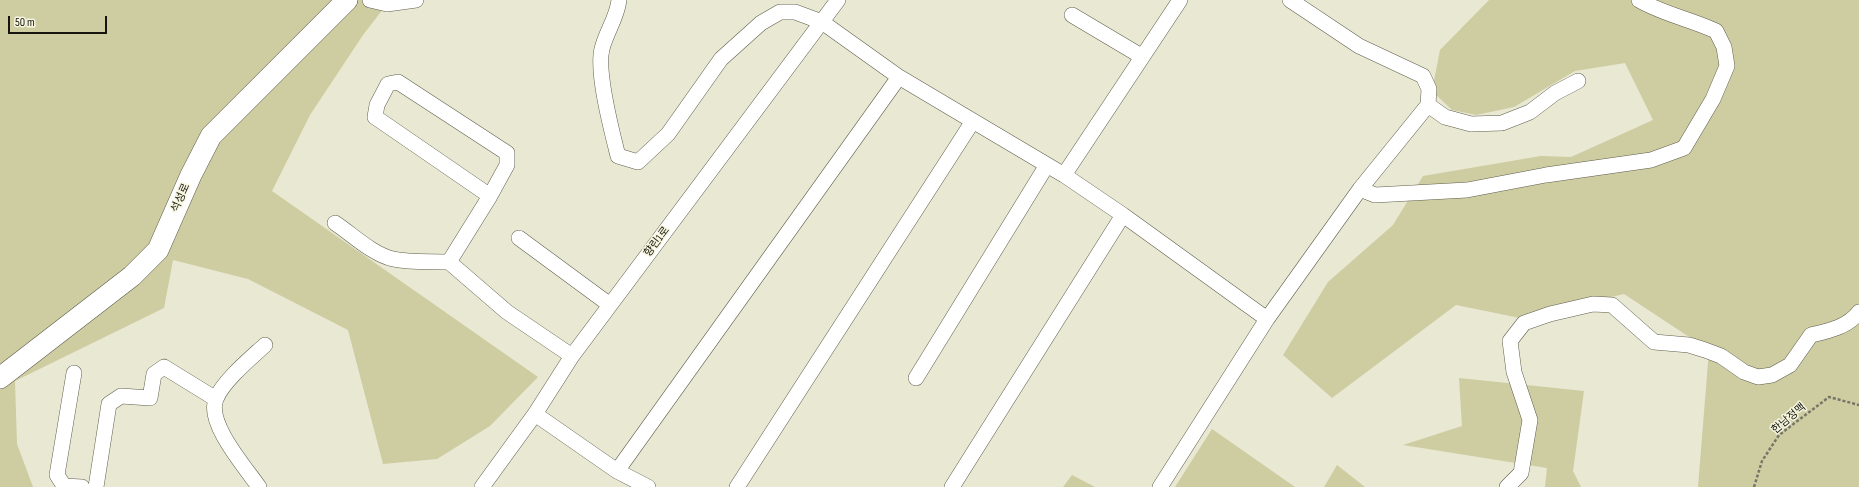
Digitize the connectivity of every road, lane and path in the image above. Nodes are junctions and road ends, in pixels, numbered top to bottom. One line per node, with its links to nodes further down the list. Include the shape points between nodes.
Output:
1 (347, 0): 31 (street, 석성로, via 211,136 158,250 132,276)
2 (370, 0): 3 (street, via 388,4)
3 (416, 0)
4 (620, 0): 9 (street, via 618,11 601,50 602,74 618,156 638,162 668,134 721,59)
5 (838, 0): 11 (street, 향린1로)
6 (1180, 0): 12 (street)
7 (1290, 0): 15 (street, via 1359,46 1423,76 1430,89)
8 (1639, 0): 19 (street, via 1657,10 1716,30 1724,47 1727,66 1713,99 1684,148 1650,160 1546,174 1467,190 1375,195)
9 (777, 6): 11 (street)
10 (1072, 15): 12 (street)
11 (822, 22): 13 (street); 25 (street, 향린1로)
12 (1141, 56): 18 (street)
13 (899, 77): 16 (street); 36 (street)
14 (1578, 82): 15 (street, via 1555,93 1530,112 1502,123 1471,124 1444,118)
15 (1428, 105): 19 (street)
16 (973, 121): 17 (street); 42 (street)
17 (1047, 165): 18 (street); 32 (street)
18 (1064, 175): 21 (street)
19 (1360, 189): 27 (street)
20 (490, 196): 20 (street, via 375,117 377,105 388,84 398,82 507,153 507,165); 24 (street)
21 (1123, 215): 27 (street); 43 (street)
22 (335, 223): 24 (street, via 380,254 409,261)
23 (519, 238): 25 (street)
24 (449, 262): 29 (street, via 507,312)
25 (610, 305): 29 (street, 향린1로)
26 (1859, 312): 45 (street, via 1854,318 1834,329 1811,335 1790,365 1772,376 1758,377 1705,350 1689,345 1654,342 1612,305 1594,304 1550,314 1524,324 1510,341 1514,372 1530,420 1521,473)
27 (1267, 319): 44 (street)
28 (265, 345): 33 (street, via 236,371)
29 (572, 356): 35 (street, 향린1로)
30 (74, 373): 37 (street, via 57,475 64,486)
31 (0, 378)
32 (916, 378)
33 (216, 399): 38 (street, via 164,368 154,374 150,398 121,396 109,404); 39 (street, via 214,406 220,432)
34 (1859, 405): 46 (path, 한남정맥, via 1829,397 1778,435 1762,461)
35 (536, 414): 36 (street); 40 (street, 향린1로)
36 (617, 471): 41 (street)
37 (82, 487)
38 (96, 487)
39 (259, 487)
40 (482, 487)
41 (648, 487)
42 (737, 487)
43 (952, 487)
44 (1160, 487)
45 (1507, 487)
46 (1754, 487)

